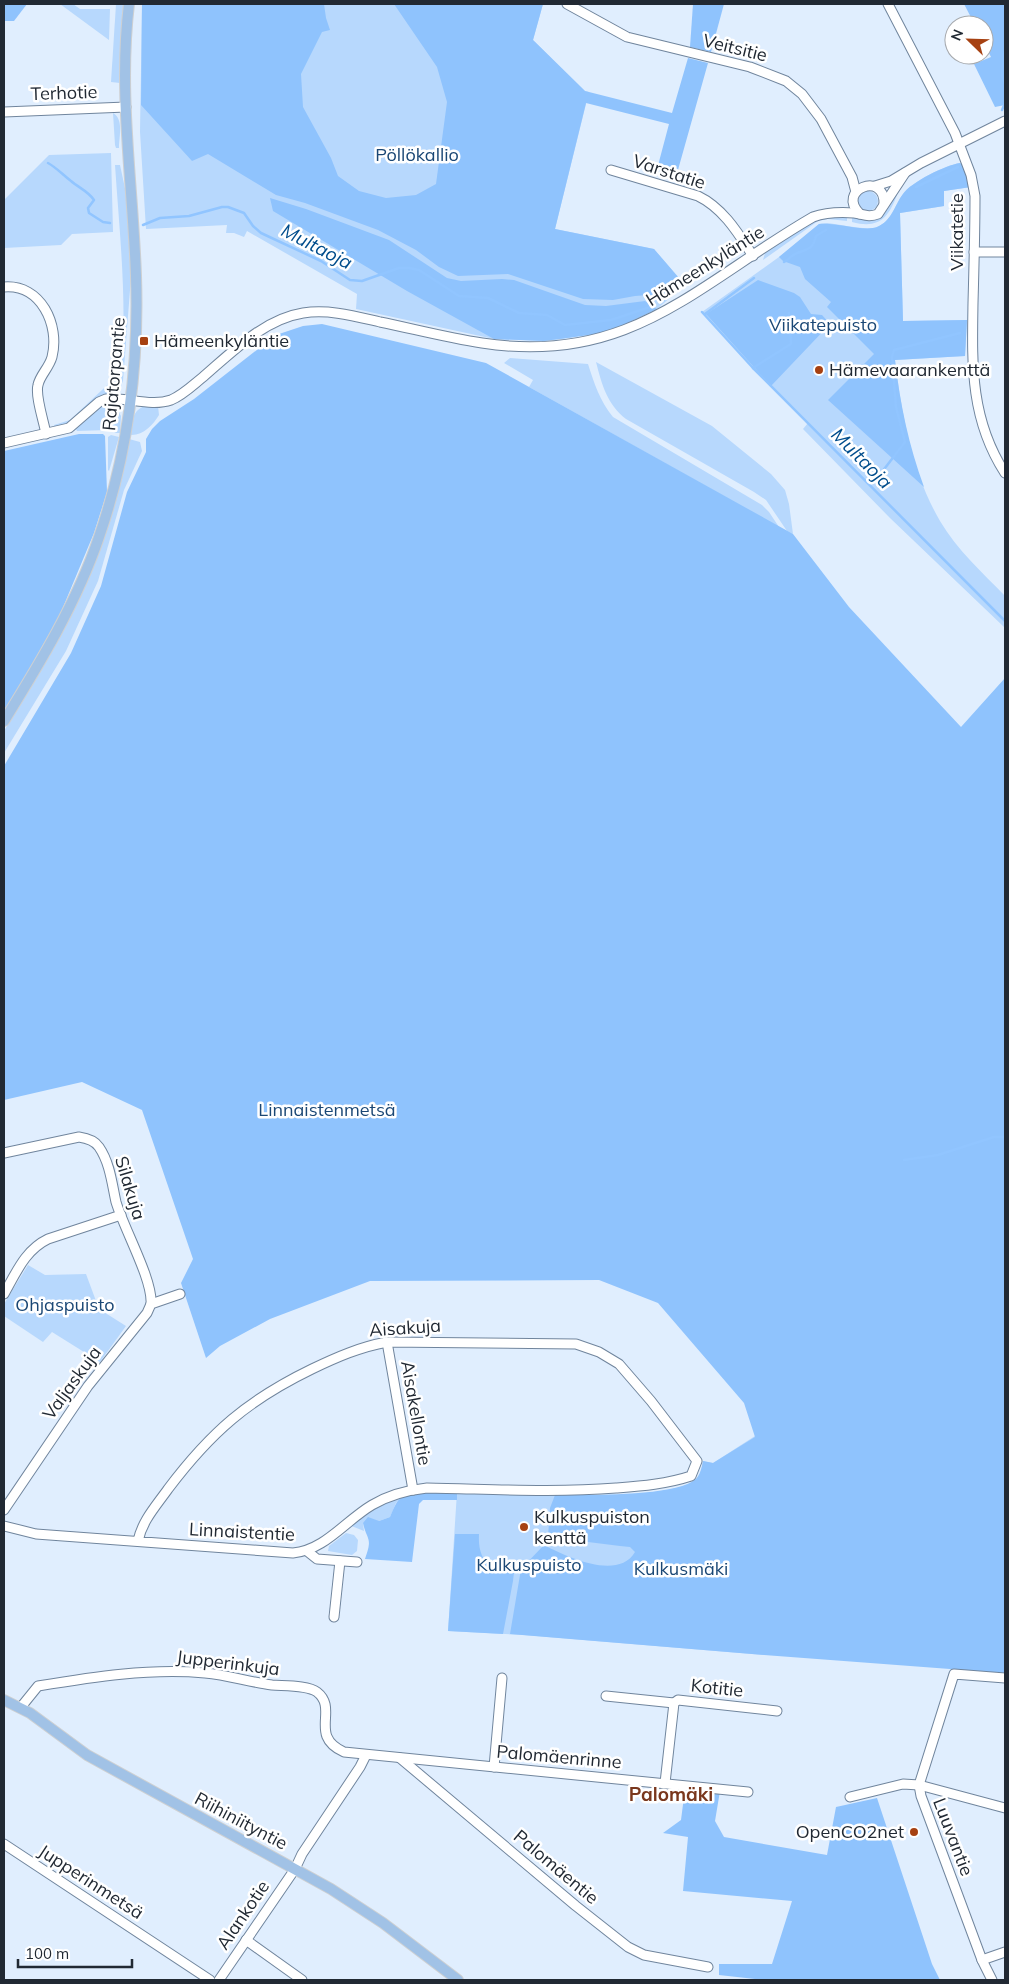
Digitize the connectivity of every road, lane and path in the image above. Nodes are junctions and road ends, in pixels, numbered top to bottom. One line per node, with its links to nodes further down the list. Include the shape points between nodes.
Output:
1 (129, 4): 4 (main road, Rajatorpantie)
2 (567, 4): 10 (street, Veitsitie, via 627,37 750,67 786,80 818,113)
3 (888, 4): 7 (street, Viikatetie)
4 (126, 107): 5 (street, Terhotie); 20 (main road, Rajatorpantie, via 136,277)
5 (4, 112)
6 (1005, 121): 7 (street)
7 (960, 144): 9 (street); 16 (street, Viikatetie, via 974,187)
8 (611, 170): 18 (street, Varstatie, via 707,200 733,227)
9 (905, 173): 11 (street, via 883,185); 13 (street)
10 (852, 177): 11 (street, Veitsitie); 12 (street, Veitsitie)
11 (870, 186): 12 (street); 13 (street, via 883,195)
12 (854, 195): 14 (street, Hämeenkyläntie, via 847,205); 15 (street, via 856,210)
13 (884, 204): 15 (street, via 882,210 872,216)
14 (834, 212): 15 (street, Hämeenkyläntie); 18 (street, Hämeenkyläntie, via 813,217)
15 (860, 214)
16 (974, 252): 17 (street); 23 (street, Viikatetie, via 972,348 977,405 984,432)
17 (1005, 252)
18 (753, 256): 20 (street, Hämeenkyläntie, via 666,312 630,328 565,345 508,346 461,340 344,314 294,315 264,329 171,400 160,403)
19 (4, 287): 21 (street, via 16,286 33,295 46,311 53,328 52,359 37,386)
20 (131, 399): 21 (street, Hämeenkyläntie, via 102,400 69,428); 24 (main road, Rajatorpantie, via 119,465 99,537 51,641)
21 (46, 434): 22 (street, Hämeenkyläntie)
22 (4, 443)
23 (1005, 473)
24 (4, 721)
25 (4, 1153): 26 (street, Silakuja, via 68,1138 91,1141 102,1153)
26 (121, 1215): 27 (street, via 38,1244 26,1257); 29 (street, Silakuja, via 151,1294)
27 (4, 1294)
28 (180, 1294): 29 (street)
29 (151, 1304): 33 (street, Valjaskuja, via 148,1313 88,1386)
30 (387, 1342): 31 (street, Aisakuja, via 576,1344 599,1352 619,1364 651,1400 697,1461); 32 (street, Aisakellontie); 35 (street, Aisakuja, via 365,1346 306,1372 260,1397 231,1419 184,1468 142,1526)
31 (695, 1469): 32 (street, Linnaistentie, via 692,1476 678,1480 624,1488)
32 (413, 1490): 36 (street, Linnaistentie, via 370,1506)
33 (4, 1510)
34 (4, 1526): 35 (street, Linnaistentie, via 36,1534)
35 (138, 1541): 36 (street, Linnaistentie, via 284,1554)
36 (307, 1551): 37 (street, via 317,1558)
37 (340, 1561): 38 (street); 39 (street)
38 (357, 1562)
39 (334, 1617)
40 (502, 1678): 49 (street)
41 (1005, 1678): 51 (street, Luuvantie, via 954,1674)
42 (606, 1696): 44 (street)
43 (4, 1700): 45 (main road, Riihiniityntie)
44 (674, 1703): 46 (street, Kotitie, via 678,1700); 50 (street, Kotitie)
45 (21, 1707): 47 (street, Jupperinkuja, via 34,1689 45,1685 134,1673 219,1674 315,1690 325,1706 328,1742 344,1752); 56 (main road, Riihiniityntie, via 87,1755)
46 (777, 1711)
47 (366, 1755): 48 (street, Palomäenrinne); 56 (street, Alankotie)
48 (400, 1757): 49 (street, Palomäenrinne); 60 (street, Palomäentie, via 628,1947 644,1955)
49 (494, 1767): 50 (street, Palomäenrinne)
50 (665, 1783): 52 (street, Palomäenrinne)
51 (919, 1785): 53 (street, via 903,1784); 54 (street); 59 (street, Luuvantie, via 920,1796)
52 (748, 1792)
53 (850, 1797)
54 (1005, 1808)
55 (4, 1844): 61 (street, Jupperinmetsä)
56 (295, 1869): 57 (street, Alankotie); 64 (main road, Riihiniityntie, via 361,1908)
57 (246, 1940): 62 (street, Alankotie); 63 (street)
58 (1005, 1952): 59 (street)
59 (982, 1960): 65 (street, Luuvantie)
60 (708, 1967)
61 (210, 1980)
62 (219, 1980)
63 (302, 1980)
64 (458, 1980)
65 (992, 1980)

